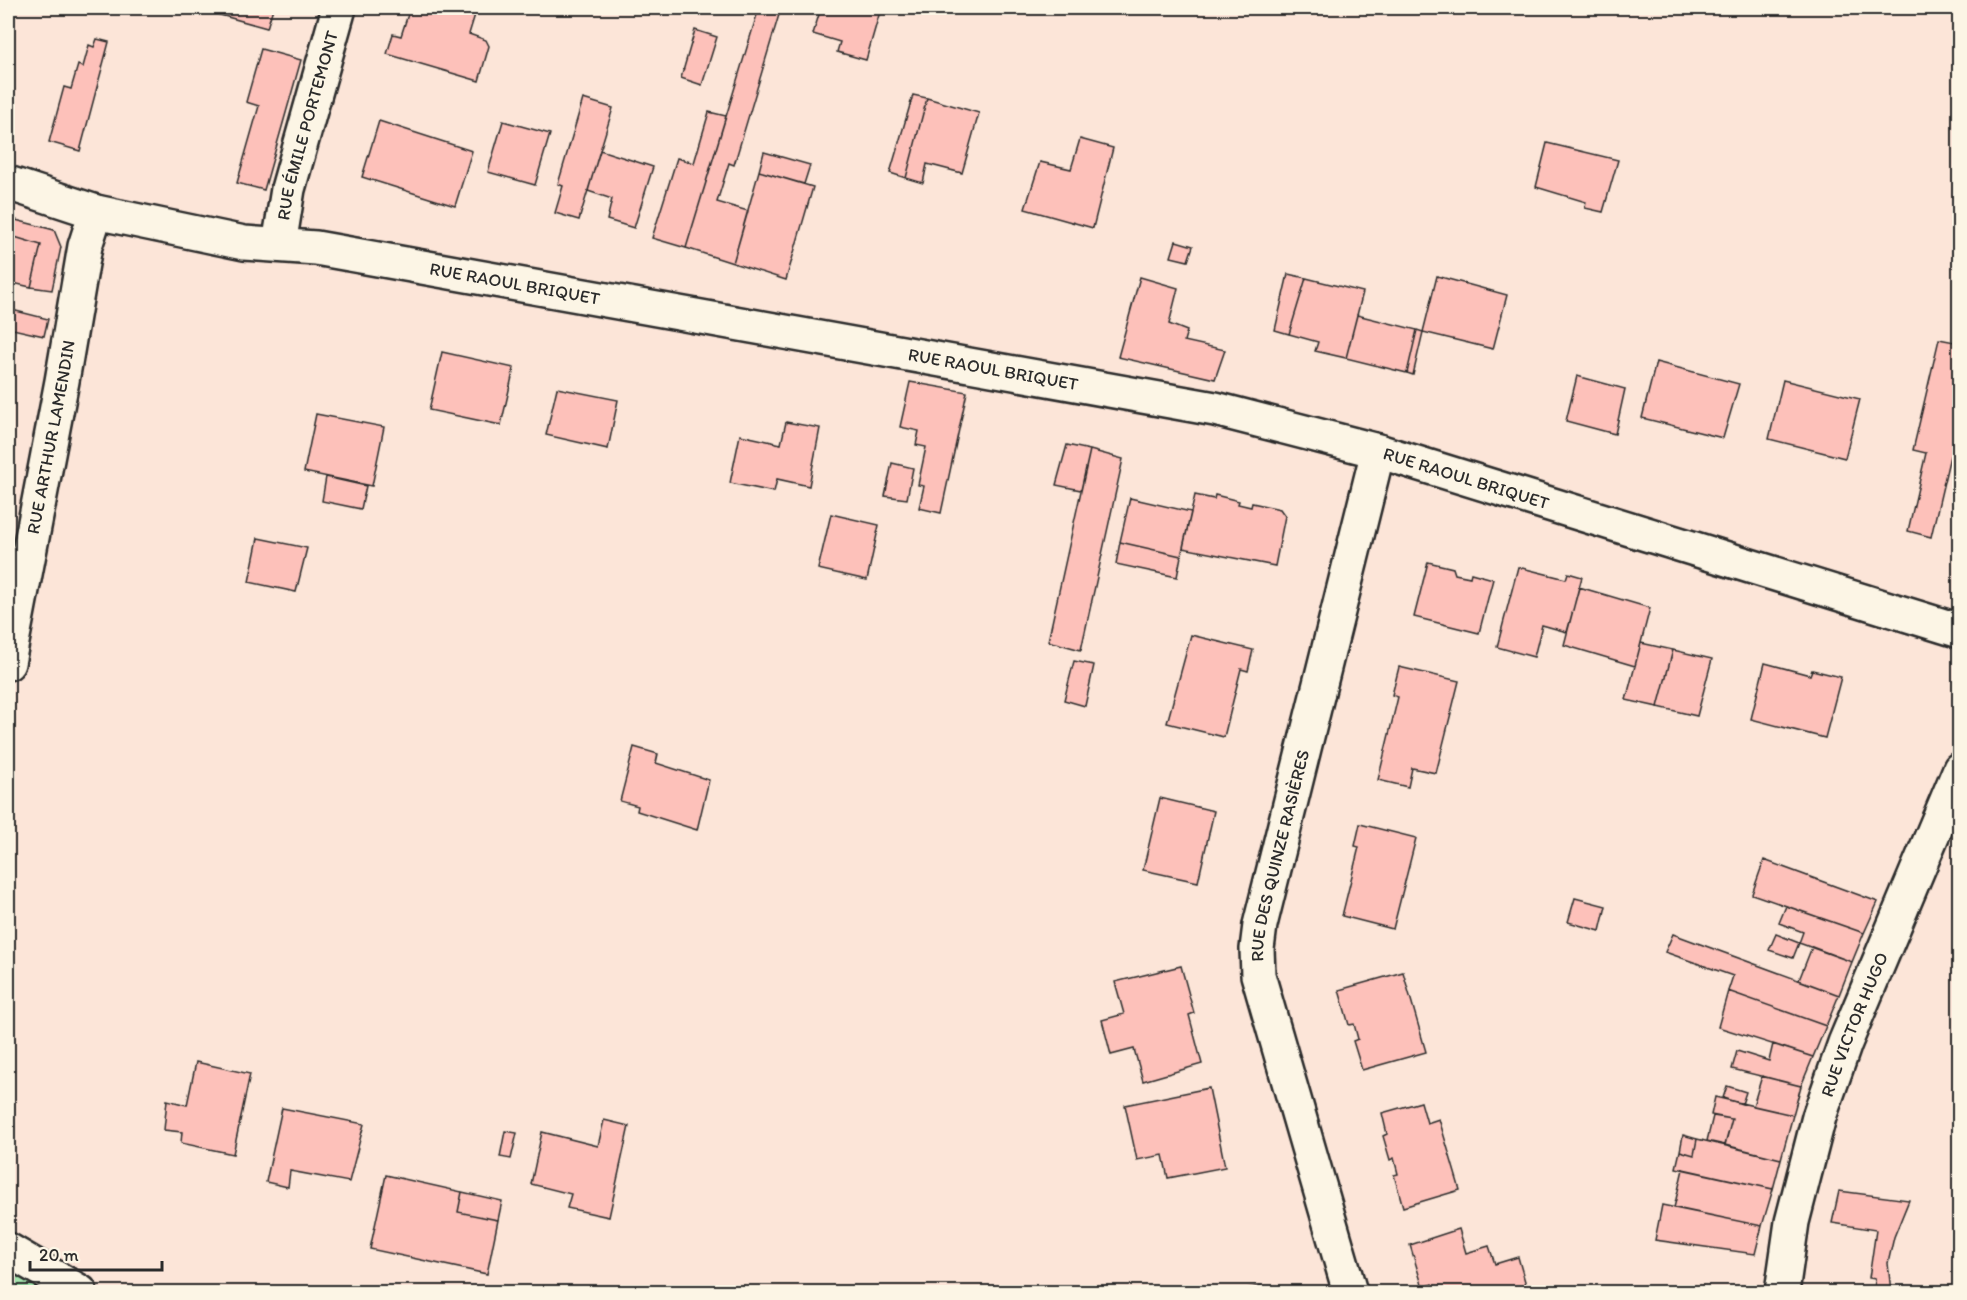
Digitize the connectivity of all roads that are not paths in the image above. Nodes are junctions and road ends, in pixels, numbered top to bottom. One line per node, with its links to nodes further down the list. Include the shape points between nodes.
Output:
1 (339, 8): 4 (street, RUE ÉMILE PORTEMONT, via 288,189)
2 (8, 183): 3 (street, RUE RAOUL BRIQUET)
3 (96, 212): 4 (street, RUE RAOUL BRIQUET, via 244,243); 7 (street, RUE ARTHUR LAMENDIN, via 84,246)
4 (279, 245): 5 (street, RUE RAOUL BRIQUET, via 316,248 1215,409)
5 (1378, 451): 6 (street, RUE RAOUL BRIQUET); 11 (street, RUE DES QUINZE RASIÈRES, via 1257,949 1258,975)
6 (1959, 631)
7 (8, 663)
8 (1959, 769): 12 (street, RUE VICTOR HUGO, via 1845,1043 1819,1117 1792,1222)
9 (8, 1250): 10 (street)
10 (80, 1293)
11 (1350, 1293)
12 (1782, 1293)

